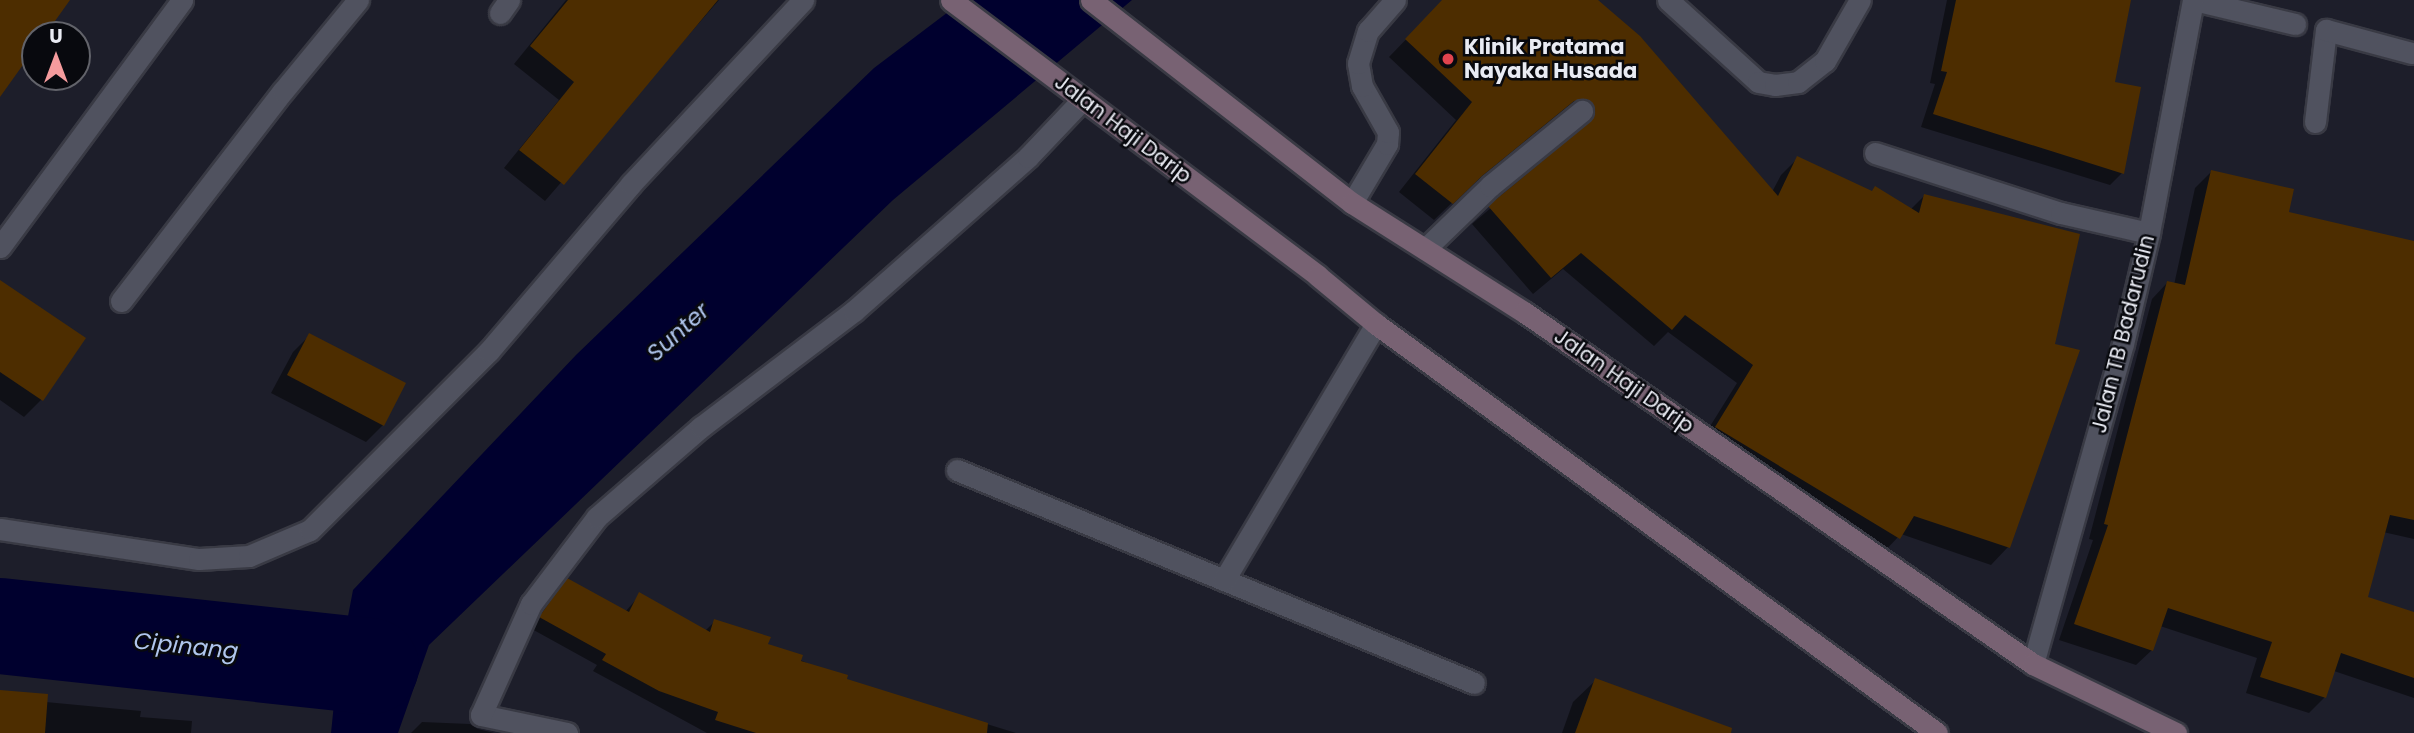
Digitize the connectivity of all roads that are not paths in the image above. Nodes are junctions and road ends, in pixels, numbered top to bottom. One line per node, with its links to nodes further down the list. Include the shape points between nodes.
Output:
1 (182, 0): 18 (street)
2 (358, 0): 20 (street)
3 (803, 0): 23 (street, via 631,184 489,351 310,530 249,556 199,559)
4 (950, 0): 12 (main road, Jalan Haji Darip)
5 (1091, 0): 16 (main road, Jalan Haji Darip)
6 (1395, 0): 16 (street, via 1368,31 1358,63 1362,86 1388,132 1387,144)
7 (1668, 0): 8 (street, via 1758,82 1775,85 1798,82 1825,61)
8 (1860, 0)
9 (2193, 0): 10 (street); 17 (street, Jalan TB Badarudin)
10 (2326, 30): 11 (street); 14 (street)
11 (2412, 53)
12 (1083, 99): 21 (main road, Jalan Haji Darip); 27 (street, via 1028,157 854,311 701,427 597,517 531,604 481,715)
13 (1582, 111): 19 (street, via 1490,186)
14 (2315, 122)
15 (1875, 153): 17 (street, via 2062,213)
16 (1352, 203): 19 (main road, Jalan Haji Darip)
17 (2149, 233): 25 (street, Jalan TB Badarudin, via 2123,344)
18 (0, 247)
19 (1425, 249): 25 (main road, Jalan Haji Darip, via 1524,312)
20 (121, 300)
21 (1376, 324): 24 (street); 28 (main road, Jalan Haji Darip)
22 (957, 470): 24 (street)
23 (0, 529)
24 (1224, 580): 26 (street)
25 (2033, 664): 29 (main road, Jalan Haji Darip)
26 (1474, 683)
27 (567, 733)
28 (1937, 733)
29 (2176, 733)

